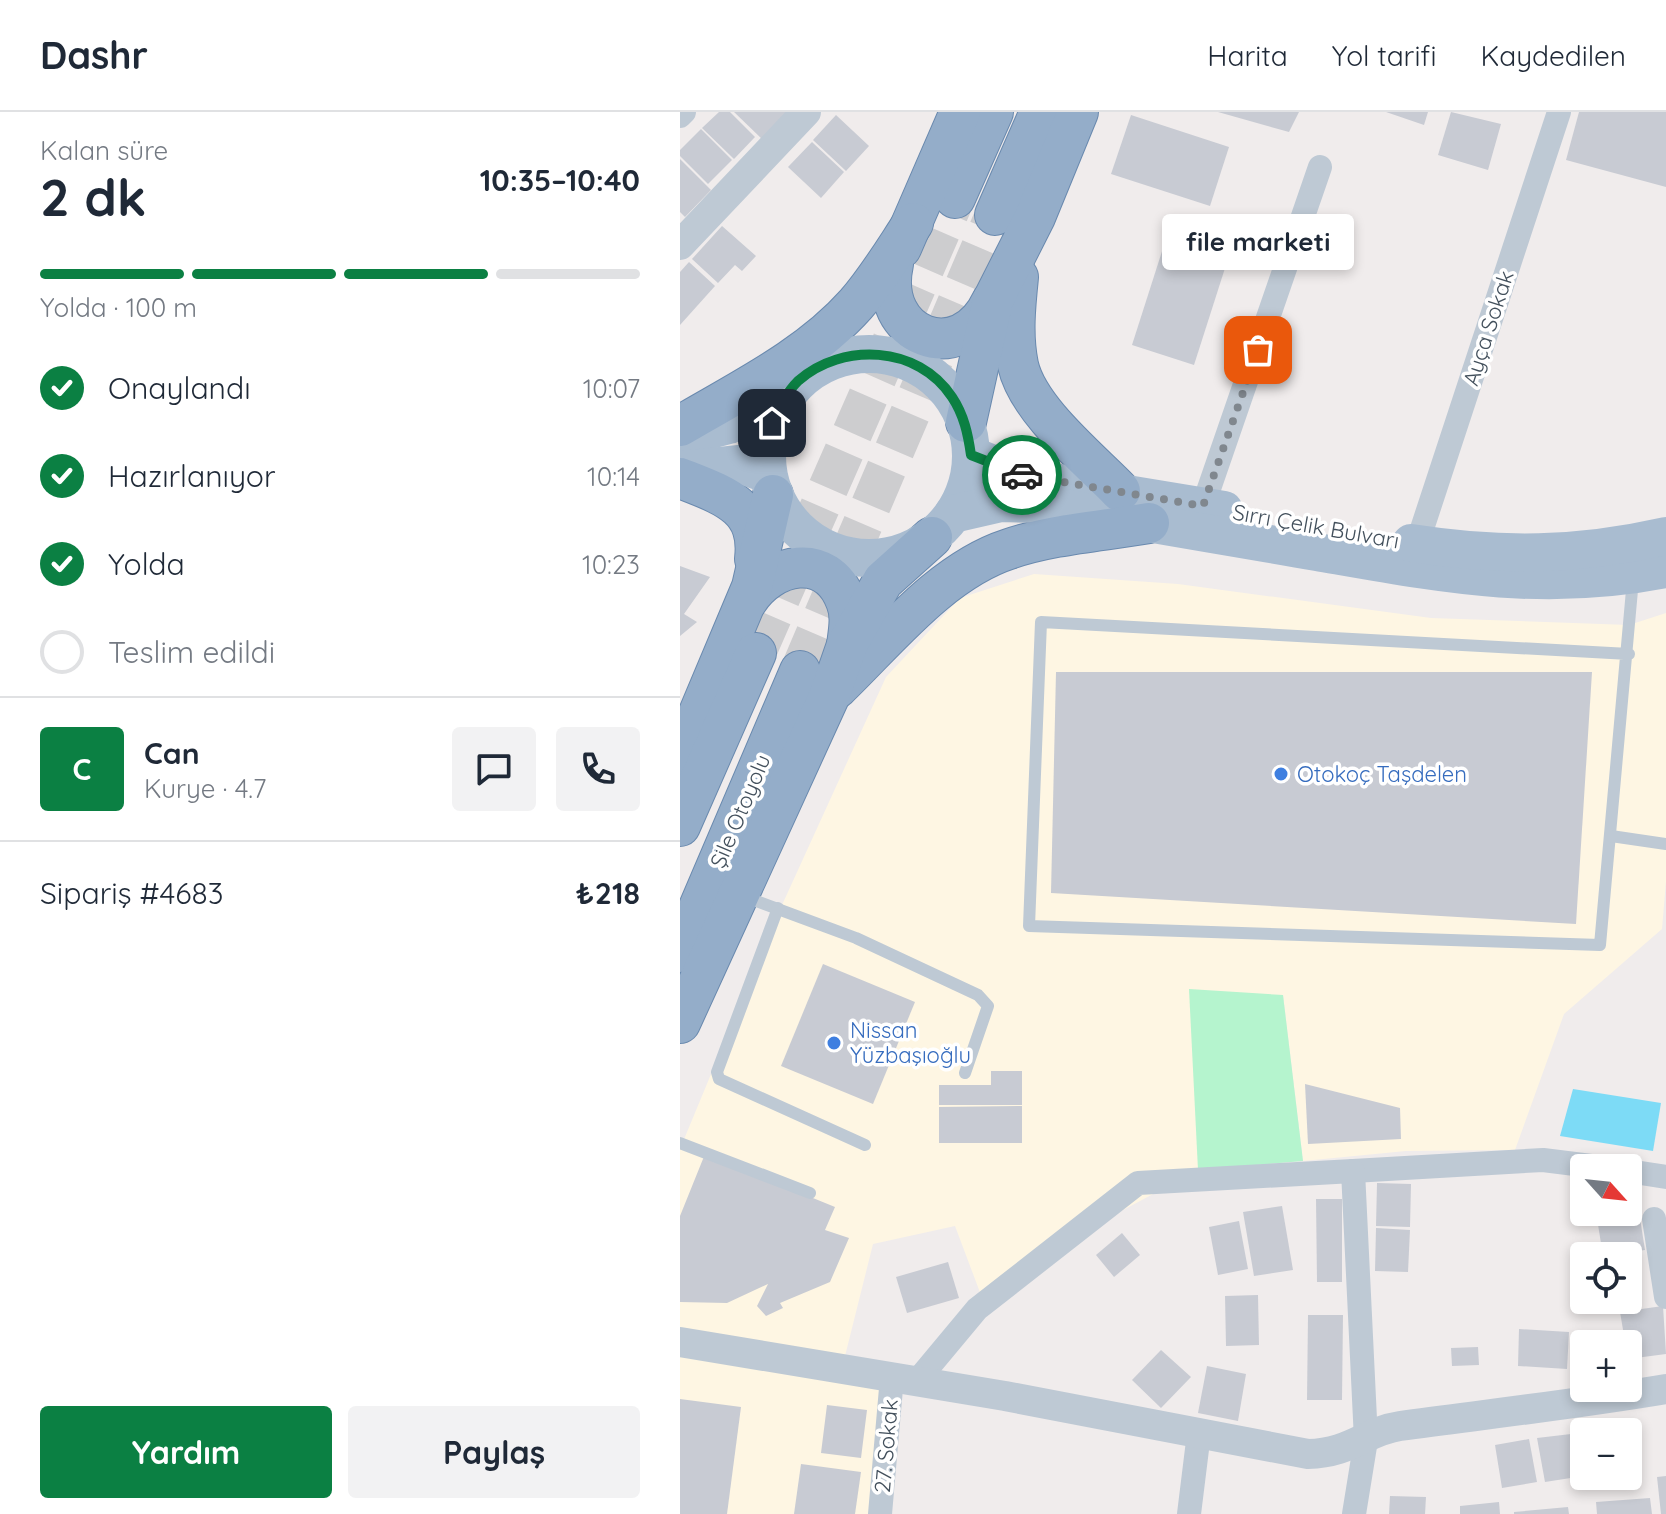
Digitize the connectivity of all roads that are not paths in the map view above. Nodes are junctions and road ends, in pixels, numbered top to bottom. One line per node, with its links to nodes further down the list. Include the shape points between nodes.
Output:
1 (806, 112): 12 (street)
2 (960, 112): 11 (highway)
3 (993, 112): 8 (highway)
4 (1040, 112): 9 (highway)
5 (1078, 112): 10 (highway)
6 (1559, 112): 28 (street, Ayça Sokak)
7 (1320, 167): 24 (street)
8 (955, 198)
9 (995, 215)
10 (1035, 217): 14 (highway); 23 (highway, via 1020,262 1014,324 1018,367 1047,416)
11 (913, 223): 13 (highway); 17 (highway, via 856,304 813,343)
12 (680, 245)
13 (893, 264): 14 (highway, via 889,283 894,307 909,328 924,336 941,339 972,329); 15 (highway, via 867,307)
14 (993, 300): 19 (highway)
15 (813, 370): 16 (main road); 19 (main road, via 841,357 871,353 902,359 929,373 951,395)
16 (783, 400): 18 (main road, via 729,425); 22 (main road, via 766,448)
17 (680, 426)
18 (680, 438)
19 (968, 439): 23 (main road, Sırrı Çelik Bulvarı, via 1018,474); 26 (main road, via 967,486)
20 (680, 470): 22 (main road, via 739,464)
21 (680, 478): 30 (highway, via 723,495 758,535)
22 (770, 484): 26 (main road, via 790,522 813,543 842,556 874,559 905,553); 30 (highway)
23 (1120, 491): 24 (main road, Sırrı Çelik Bulvarı)
24 (1203, 506): 28 (main road, Sırrı Çelik Bulvarı)
25 (1149, 523): 26 (main road, via 1041,504 1001,503); 29 (main road, via 1460,578 1535,583); 34 (highway, via 1008,549 979,563)
26 (943, 526): 31 (highway, via 883,581)
27 (1666, 536): 28 (main road, Sırrı Çelik Bulvarı, via 1604,550 1534,554)
28 (1417, 544)
29 (1650, 573): 33 (lane)
30 (749, 595): 31 (highway, via 771,574 788,568 823,574 846,601); 35 (highway)
31 (847, 645): 34 (highway)
32 (756, 653): 36 (highway)
33 (1629, 654): 37 (lane); 37 (lane, via 1041,622 1029,926 1600,945)
34 (814, 684): 39 (highway); 41 (highway, Şile Otoyolu)
35 (680, 758)
36 (680, 826)
37 (1611, 836): 38 (lane)
38 (1666, 844)
39 (738, 895): 40 (lane); 42 (highway)
40 (778, 908): 43 (lane, via 978,995 988,1006); 45 (lane, via 717,1072 719,1079)
41 (680, 952)
42 (680, 1023)
43 (965, 1073)
44 (680, 1144): 50 (lane)
45 (865, 1145)
46 (1570, 1163): 47 (street, via 1543,1160)
47 (1353, 1171): 54 (street, via 1138,1183 977,1309); 57 (street)
48 (1642, 1173): 49 (street)
49 (1666, 1177)
50 (810, 1193)
51 (1654, 1219): 52 (street)
52 (1666, 1297)
53 (680, 1342): 54 (street)
54 (904, 1379): 56 (street); 58 (street, 27. Sokak)
55 (1666, 1389): 57 (street, via 1396,1427)
56 (1199, 1433): 57 (street, via 1308,1454 1334,1454); 59 (street)
57 (1366, 1440): 60 (street)
58 (880, 1514)
59 (1189, 1514)
60 (1354, 1514)

